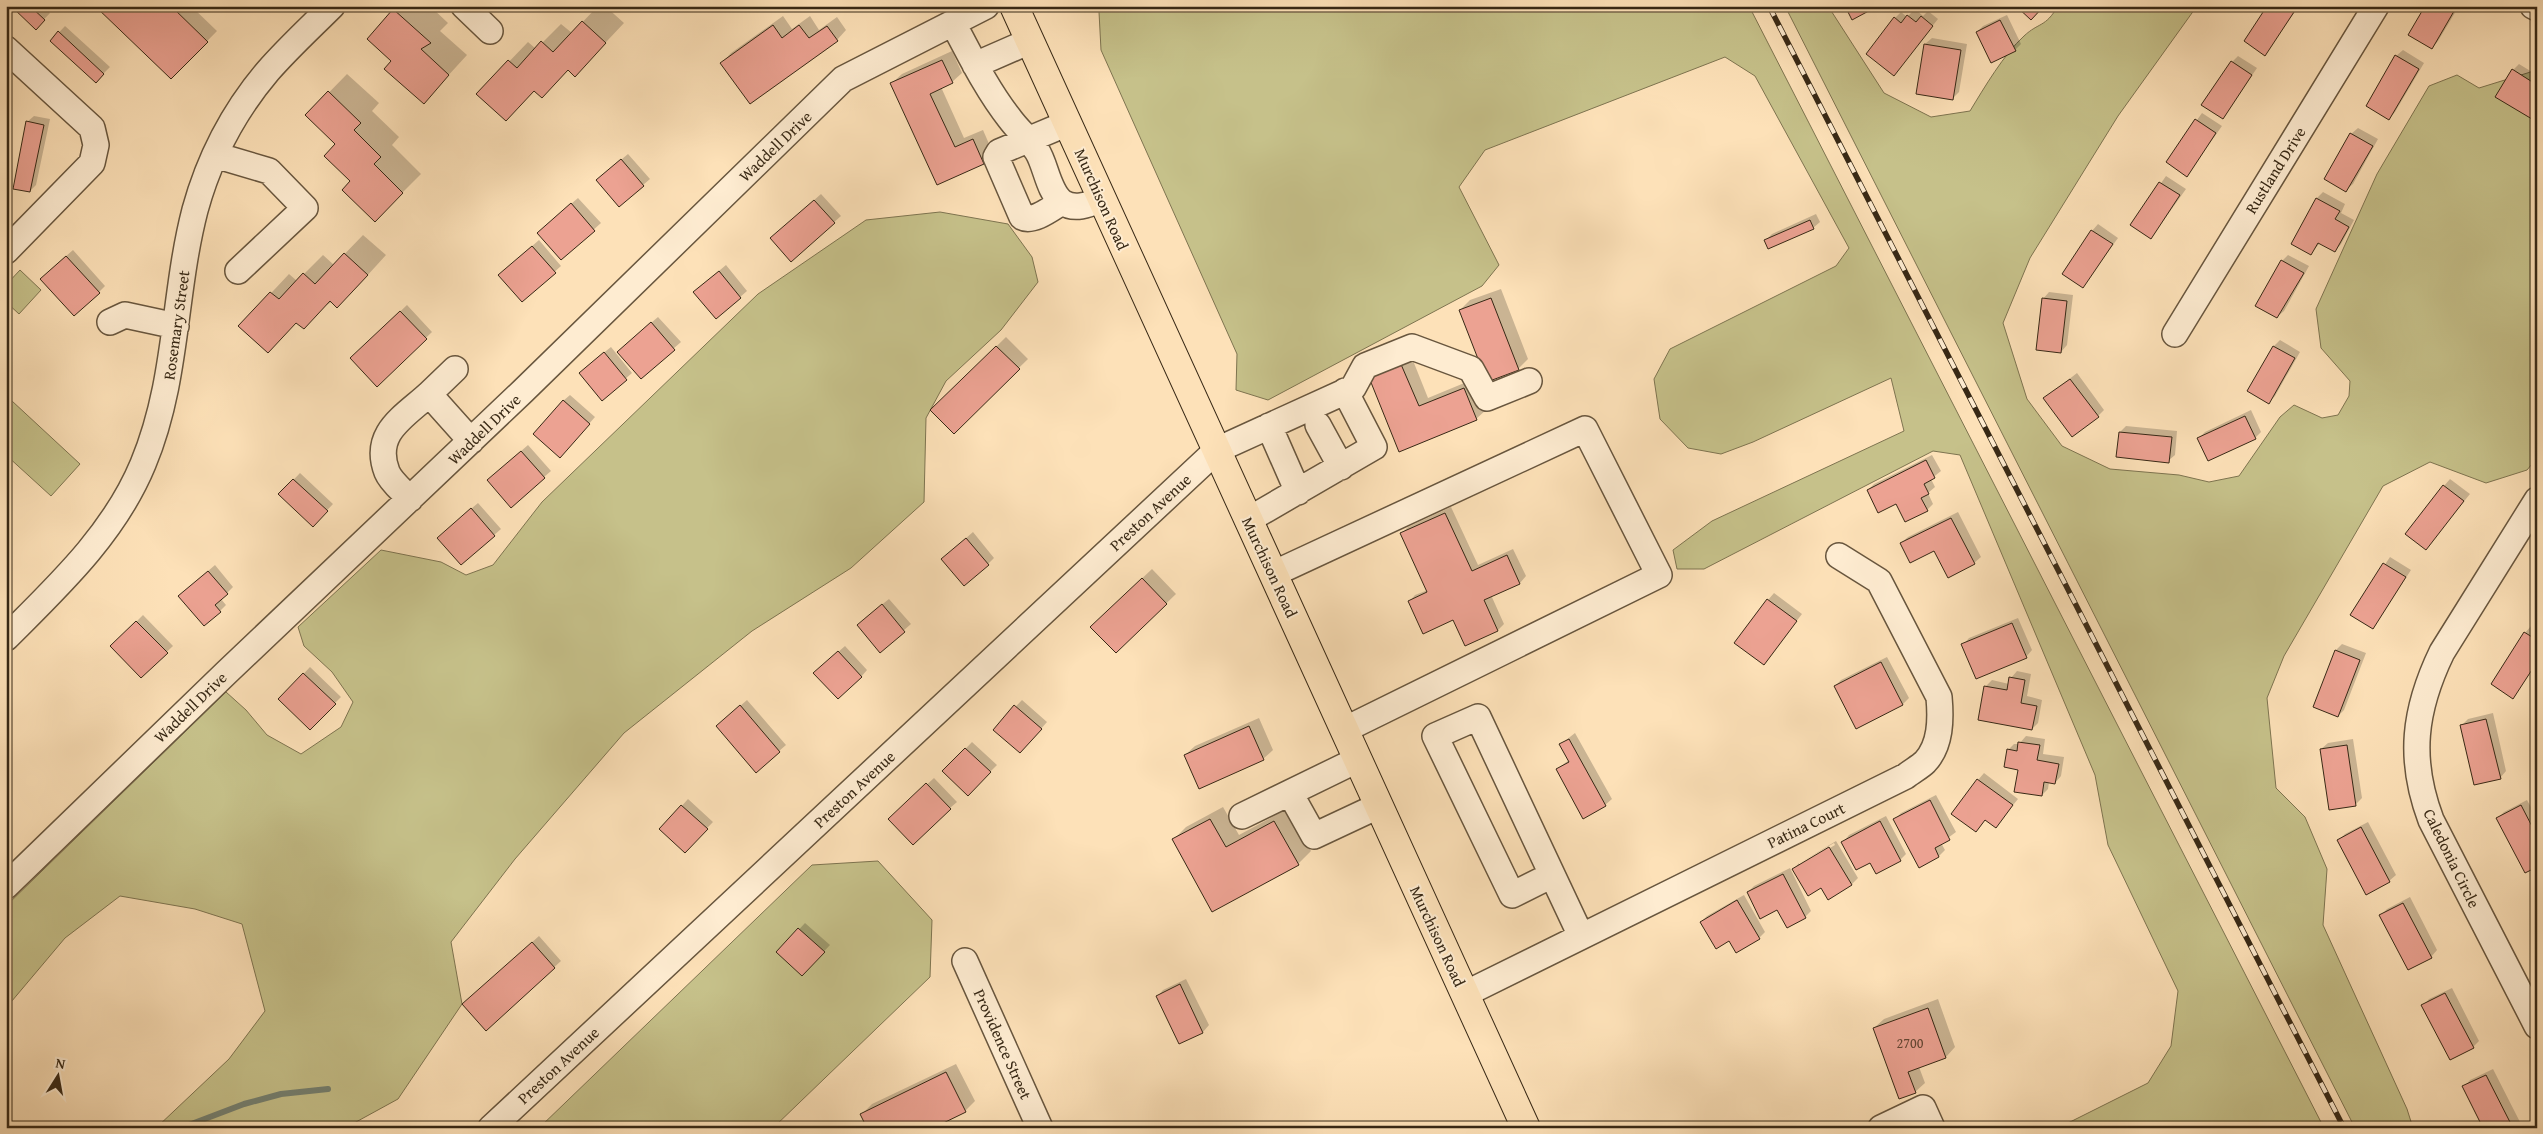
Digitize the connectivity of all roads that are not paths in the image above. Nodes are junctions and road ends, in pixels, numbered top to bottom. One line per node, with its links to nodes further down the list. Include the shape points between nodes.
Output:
1 (332, 6): 15 (street, Rosemary Street, via 269,70 242,105)
2 (464, 6): 9 (street)
3 (986, 6): 8 (street, Waddell Drive)
4 (1014, 6): 10 (main road, Murchison Road)
5 (2376, 6): 22 (street, Rustland Drive)
6 (2533, 6): 7 (street)
7 (2537, 8)
8 (953, 23): 12 (street); 29 (street, Waddell Drive, via 843,79)
9 (490, 31)
10 (1030, 42): 12 (street); 13 (main road, Murchison Road)
11 (6, 49): 18 (street, via 92,128 96,145 92,163)
12 (975, 64): 14 (street, via 1010,119)
13 (1068, 123): 14 (street); 16 (main road, Murchison Road)
14 (1028, 139): 17 (street); 17 (street, via 999,152 996,157 1019,213 1029,219)
15 (215, 154): 19 (street, via 269,172 305,208); 21 (street, Rosemary Street, via 195,210)
16 (1102, 199): 17 (street, via 1082,206 1069,206); 30 (main road, Murchison Road)
17 (1062, 202)
18 (6, 251)
19 (238, 271)
20 (110, 322): 21 (street, via 126,315)
21 (176, 326): 38 (street, Rosemary Street, via 158,426 122,505 69,575)
22 (2175, 334)
23 (455, 369): 26 (street)
24 (1529, 381): 25 (street, via 1487,398 1471,369 1412,347 1365,366 1353,388)
25 (1345, 392): 28 (street, Preston Avenue); 31 (street, via 1374,447)
26 (429, 394): 29 (street); 33 (street, via 388,432 384,440 388,473)
27 (1318, 425): 31 (street)
28 (1269, 426): 30 (street, Preston Avenue); 32 (street)
29 (471, 441): 33 (street, Waddell Drive)
30 (1216, 450): 35 (main road, Murchison Road); 50 (street, Preston Avenue)
31 (1341, 467): 32 (street)
32 (1298, 492): 35 (street)
33 (410, 499): 45 (street, Waddell Drive)
34 (2537, 500): 49 (street, Caledonia Circle, via 2442,652 2429,678 2416,735 2421,793 2431,820)
35 (1248, 520): 37 (main road, Murchison Road)
36 (1839, 556): 46 (street, Patina Court, via 1880,581 1939,697 1941,718 1937,740 1926,761 1906,776)
37 (1273, 574): 39 (main road, Murchison Road); 39 (street, via 1585,430 1659,575)
38 (6, 638)
39 (1344, 730): 40 (main road, Murchison Road)
40 (1357, 760): 41 (street); 42 (main road, Murchison Road)
41 (1290, 793): 42 (street, via 1314,836); 43 (street)
42 (1378, 806): 48 (main road, Murchison Road)
43 (1242, 816)
44 (1552, 875): 44 (street, via 1478,717 1435,736 1512,895); 46 (street)
45 (6, 886)
46 (1581, 936): 48 (street, Patina Court)
47 (965, 961): 51 (street, Providence Street)
48 (1465, 994): 52 (main road, Murchison Road)
49 (2537, 1026)
50 (491, 1128)
51 (1040, 1128)
52 (1526, 1128)
53 (1881, 1128): 54 (street, via 1923,1108)
54 (1932, 1128)

